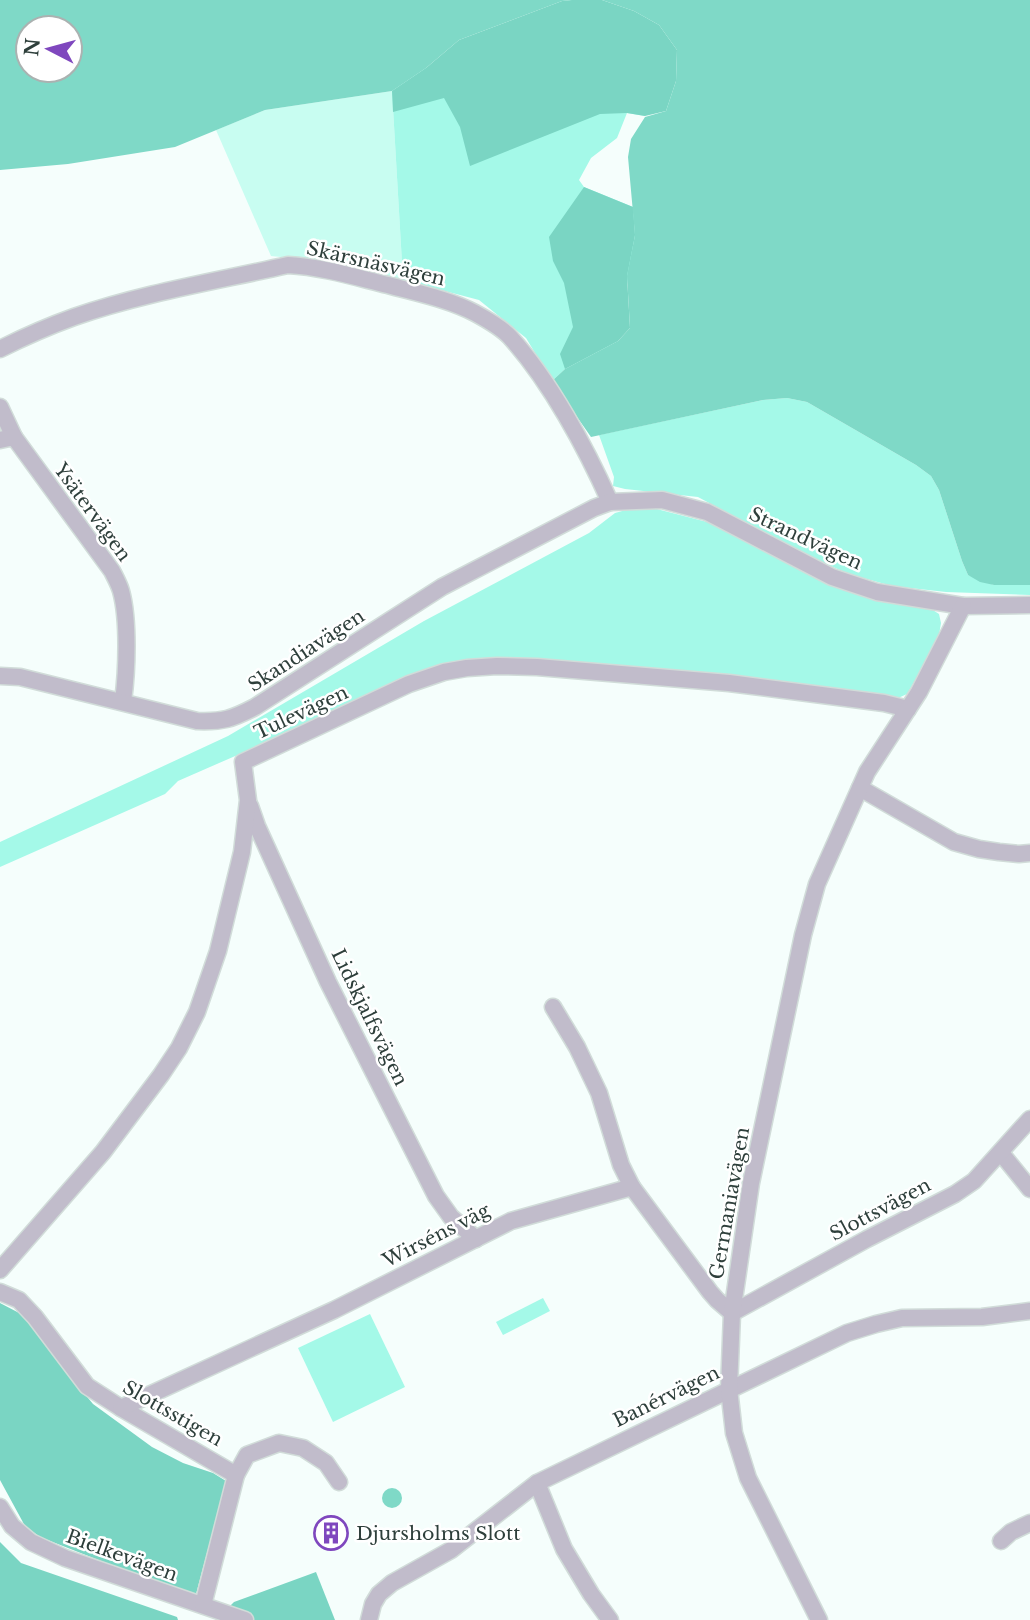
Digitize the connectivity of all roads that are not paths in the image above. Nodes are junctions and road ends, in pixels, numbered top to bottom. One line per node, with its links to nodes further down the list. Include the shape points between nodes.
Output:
1 (0, 349): 4 (street, Skärsnäsvägen, via 75,317 153,295 288,265 338,272 444,300 476,313 509,335 543,379)
2 (0, 407): 3 (street, Ysätervägen)
3 (7, 439): 8 (street, Ysätervägen, via 121,590)
4 (610, 502): 6 (street, Strandvägen, via 662,500 707,512 832,577 877,592); 8 (street, Skandiavägen, via 442,587 233,718 197,721)
5 (1030, 605): 6 (street, Strandvägen)
6 (962, 606): 9 (street, Germaniavägen)
7 (0, 676): 8 (street, Skandiavägen)
8 (123, 701)
9 (908, 709): 10 (street, Germaniavägen); 11 (street, Tulevägen, via 729,683 537,667 467,668 409,684 243,762)
10 (860, 788): 12 (street, via 954,842); 22 (street, Germaniavägen, via 817,884 803,935 751,1183)
11 (247, 800): 18 (street, Lidskjalfsvägen, via 328,982 436,1196); 19 (street, Tulevägen, via 243,852 218,951 179,1048 103,1152)
12 (1030, 853)
13 (552, 1007): 16 (street, via 578,1047 599,1093)
14 (1030, 1119): 15 (street, Slottsvägen)
15 (1001, 1153): 17 (street); 22 (street, Slottsvägen, via 955,1194)
16 (632, 1187): 18 (street, Wirséns väg, via 511,1220); 22 (street, via 710,1293)
17 (1030, 1189)
18 (476, 1239): 24 (street, Wirséns väg)
19 (0, 1270)
20 (0, 1292): 24 (street, Slottsstigen, via 19,1300 87,1386)
21 (1030, 1311): 23 (street, Banérvägen, via 902,1318 876,1324)
22 (732, 1313): 23 (street, Germaniavägen)
23 (729, 1389): 27 (street, Banérvägen); 35 (street, Germaniavägen, via 734,1433 748,1478)
24 (121, 1408): 25 (street, Slottsstigen)
25 (236, 1475): 26 (street, via 247,1455 279,1443 314,1454); 31 (street)
26 (339, 1482)
27 (537, 1483): 33 (street, Banérvägen, via 451,1550 392,1583 379,1594); 34 (street, via 564,1549)
28 (0, 1507): 31 (street, Bielkevägen, via 12,1526 32,1542 65,1558)
29 (1030, 1523): 30 (street)
30 (1001, 1541)
31 (203, 1605): 32 (street, Bielkevägen)
32 (245, 1620)
33 (369, 1620)
34 (610, 1620)
35 (819, 1620)

